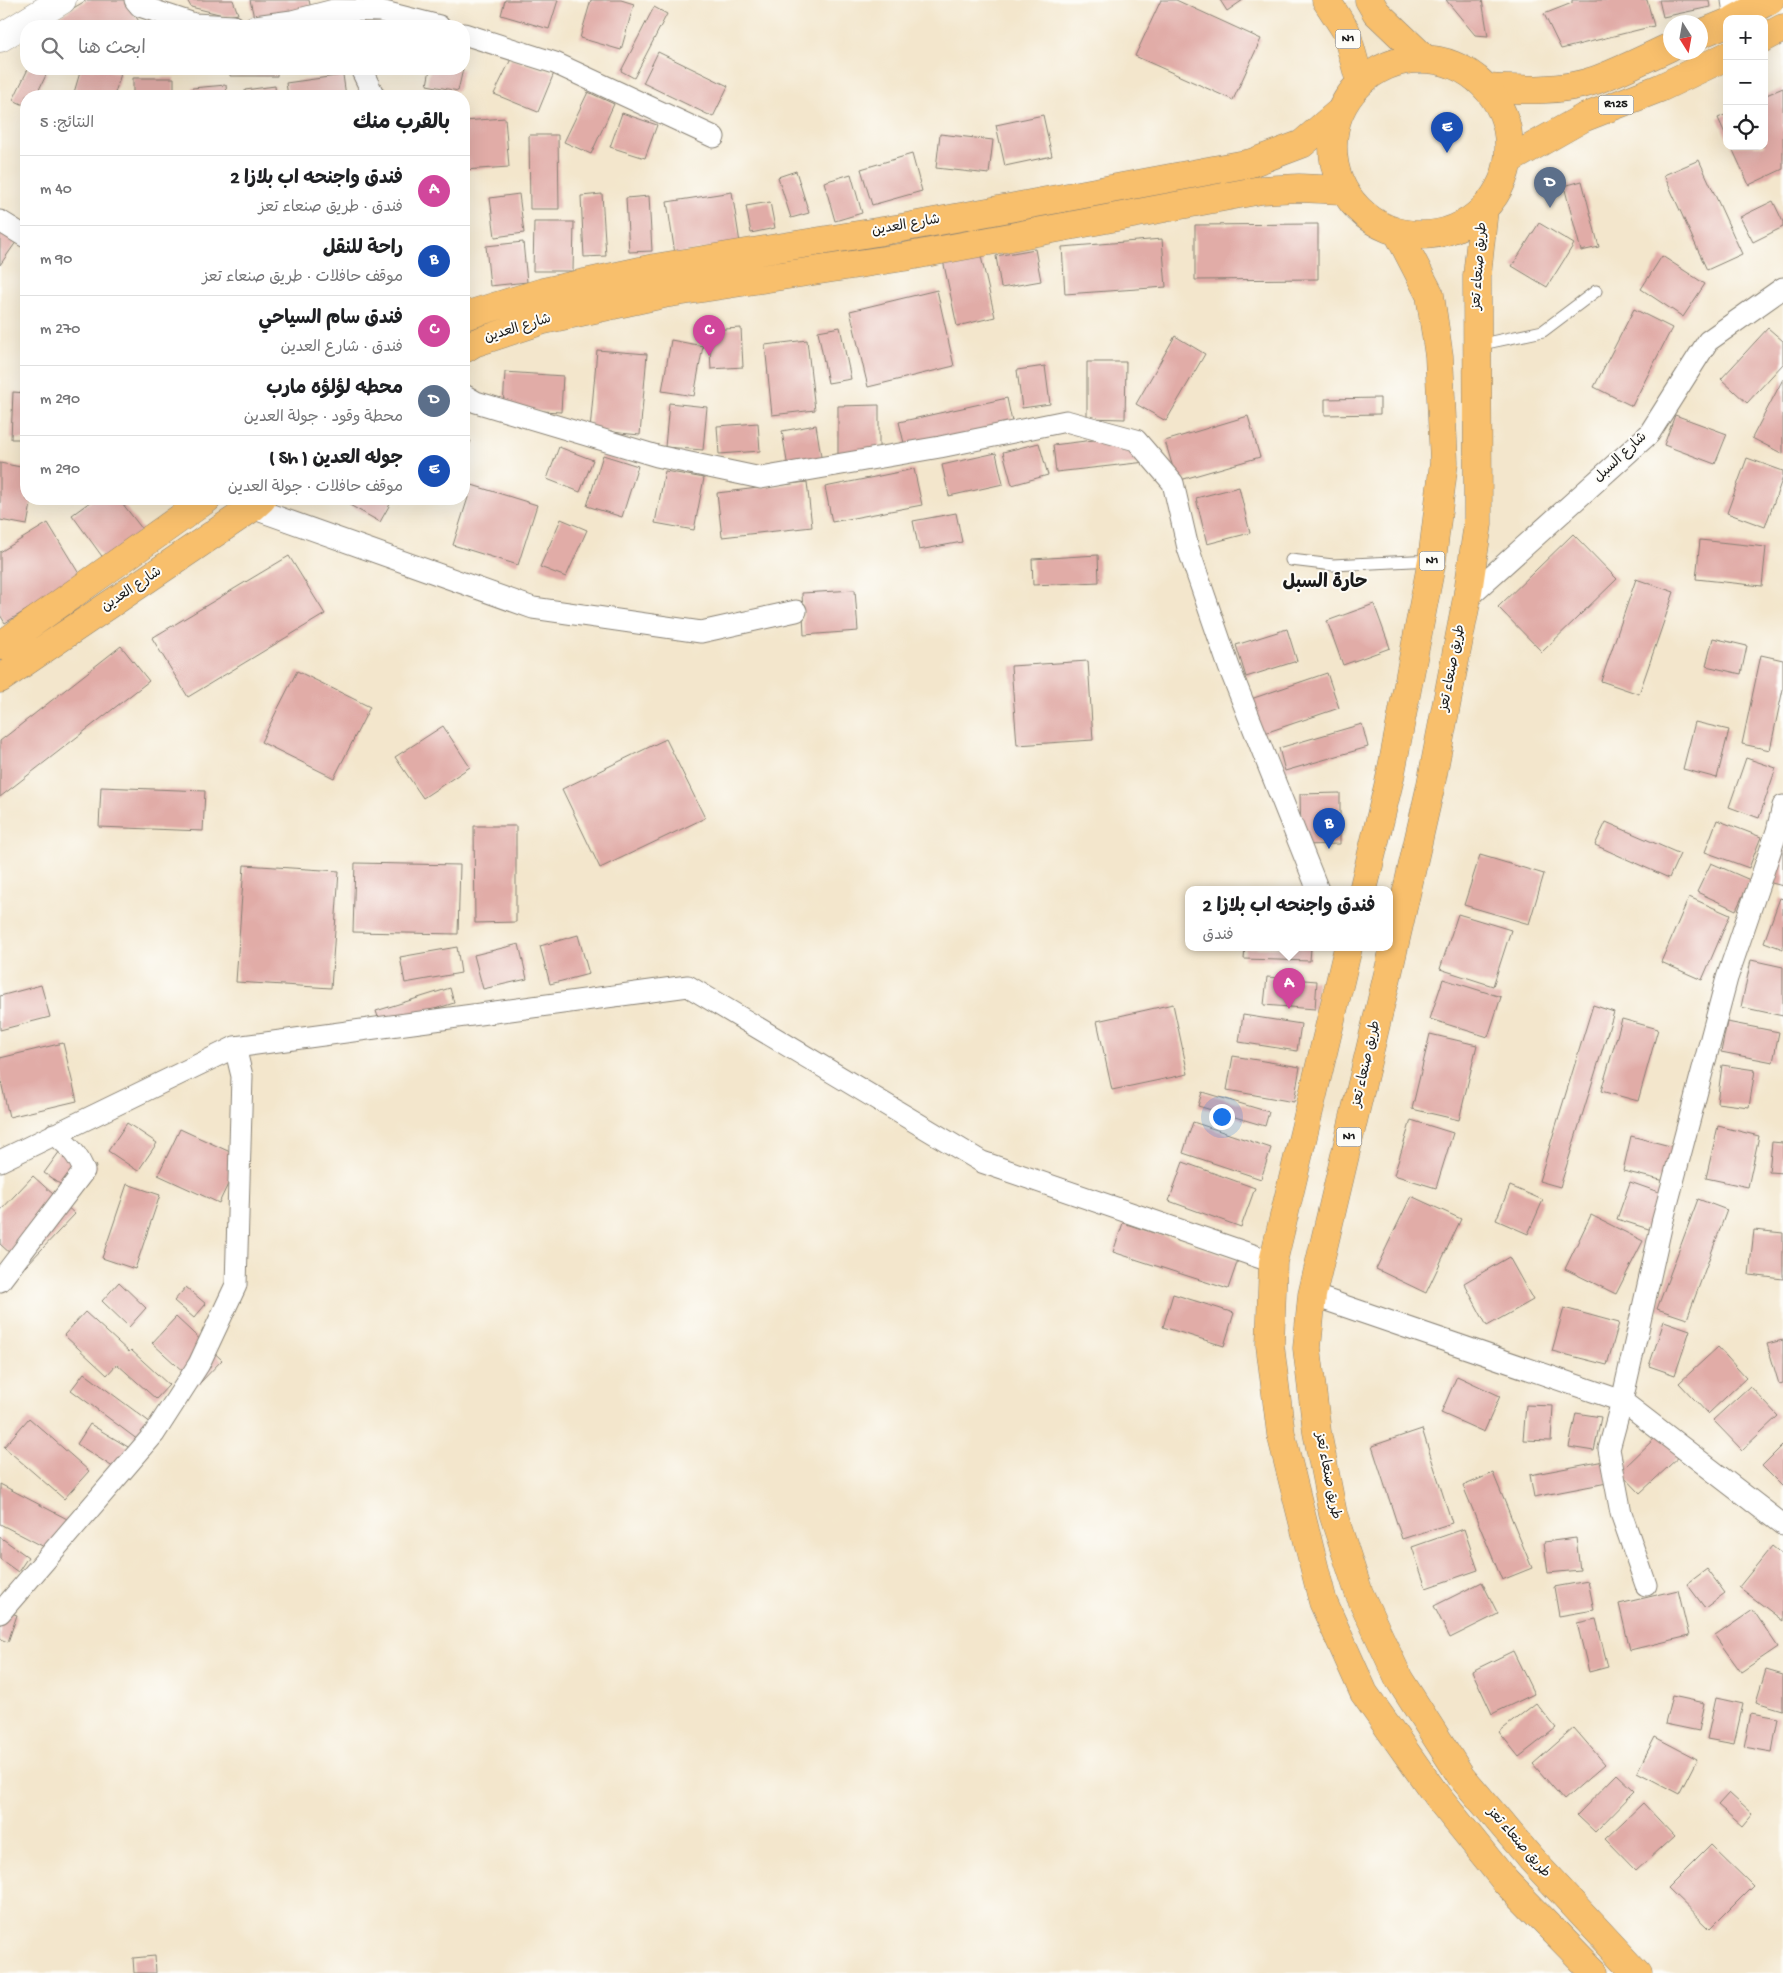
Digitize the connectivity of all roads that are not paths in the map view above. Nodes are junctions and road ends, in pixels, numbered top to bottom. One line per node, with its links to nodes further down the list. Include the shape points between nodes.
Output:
1 (62, 0): 10 (street)
2 (135, 0): 11 (street, via 140,6)
3 (1326, 0): 25 (main road, N1, via 1346,31)
4 (1369, 0): 22 (main road, via 1376,12)
5 (1732, 0): 8 (street)
6 (1770, 0): 9 (main road)
7 (334, 12): 12 (street); 13 (street, via 380,11)
8 (1734, 15)
9 (1742, 15)
10 (29, 20)
11 (182, 20)
12 (297, 20)
13 (415, 20)
14 (1723, 25): 17 (main road)
15 (20, 26): 20 (street)
16 (1783, 28): 19 (main road)
17 (1708, 31)
18 (470, 36): 29 (street, via 555,63)
19 (1768, 36)
20 (0, 38)
21 (1663, 51): 26 (main road, R125, via 1594,81 1568,87)
22 (1424, 58): 25 (main road, via 1400,60 1379,68); 26 (main road, via 1448,62 1470,73)
23 (1723, 58): 30 (main road, R125, via 1660,88 1583,118)
24 (364, 75): 27 (street)
25 (1360, 82): 28 (main road)
26 (1488, 88): 30 (main road, via 1502,110 1509,134)
27 (371, 90)
28 (1337, 114): 31 (main road, via 1331,153); 38 (main road, شارع العدين, via 1302,144 1251,163 901,228 654,268)
29 (714, 137)
30 (1509, 160): 32 (main road, via 1501,186)
31 (1342, 190): 35 (main road, via 1375,224); 39 (main road, شارع العدين, via 1262,190 904,257 664,294 544,320)
32 (1484, 209): 35 (main road, via 1462,226 1430,235); 40 (main road, طريق صنعاء تعز / N1, via 1476,276)
33 (0, 221): 34 (street)
34 (20, 233)
35 (1398, 233): 46 (main road, N1, via 1430,295 1439,356 1444,462)
36 (1783, 288): 47 (street, شارع السبل, via 1708,341 1648,434)
37 (1596, 290): 40 (lane, via 1543,331)
38 (470, 311)
39 (470, 345)
40 (1477, 345): 47 (main road, طريق صنعاء تعز / N1, via 1478,524)
41 (470, 398): 52 (street, via 657,456 761,478 1066,421 1136,440 1173,484 1188,548 1229,668)
42 (199, 505): 49 (main road)
43 (254, 505): 50 (main road, شارع العدين)
44 (262, 505): 48 (street, via 533,608 701,632)
45 (1291, 560): 46 (lane, via 1333,565)
46 (1432, 560): 53 (main road, N1, via 1390,778)
47 (1467, 598): 60 (main road, طريق صنعاء تعز / N1, via 1430,789)
48 (796, 611)
49 (0, 646)
50 (0, 679)
51 (1783, 806): 61 (street, via 1725,988 1662,1223)
52 (1316, 886)
53 (1363, 886)
54 (1345, 952): 58 (main road)
55 (235, 1047): 56 (street); 58 (street, via 688,986 982,1162); 64 (street, via 242,1076 236,1285 199,1364 154,1434)
56 (54, 1134): 57 (street); 59 (street, via 71,1148 84,1171)
57 (0, 1161)
58 (1273, 1262): 65 (main road, via 1270,1345 1281,1434 1322,1602 1364,1692 1436,1795 1506,1882)
59 (0, 1280)
60 (1312, 1295): 61 (street); 66 (main road, طريق صنعاء تعز / N1, via 1307,1348 1317,1432 1333,1514 1359,1593 1399,1679 1461,1776 1532,1860)
61 (1622, 1401): 62 (street); 63 (street, via 1609,1449 1621,1513)
62 (1783, 1525)
63 (1646, 1585)
64 (0, 1613)
65 (1595, 1973)
66 (1637, 1973)

